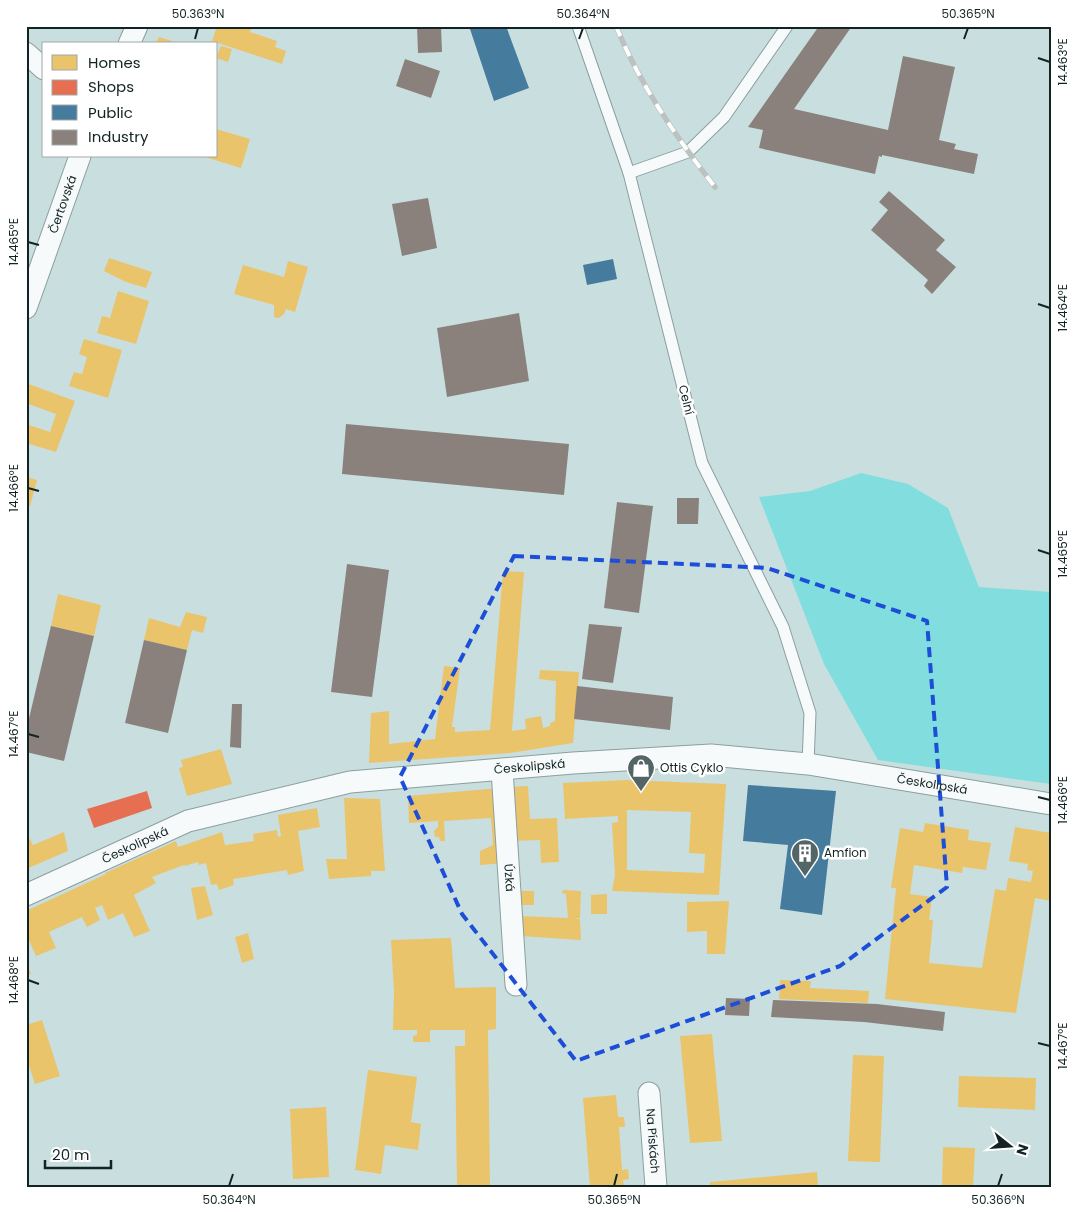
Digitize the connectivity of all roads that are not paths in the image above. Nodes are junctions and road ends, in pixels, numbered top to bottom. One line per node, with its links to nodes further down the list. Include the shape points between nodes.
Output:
1 (137, 26): 4 (street)
2 (578, 26): 8 (lane, Celní)
3 (787, 26): 8 (lane, via 724,117 688,152)
4 (130, 42)
5 (26, 53): 6 (street)
6 (42, 67)
7 (79, 158): 9 (street, Čertovská)
8 (629, 173): 10 (lane, Celní, via 702,463 783,627 810,713)
9 (26, 308)
10 (808, 764): 11 (street, Českolipská, via 711,755); 12 (street, Českolipská)
11 (502, 770): 13 (street, Českolipská, via 350,782 188,821); 14 (street, Úzká)
12 (1051, 804)
13 (26, 895)
14 (516, 985)
15 (649, 1093): 16 (street, Na Pískách)
16 (656, 1187)

